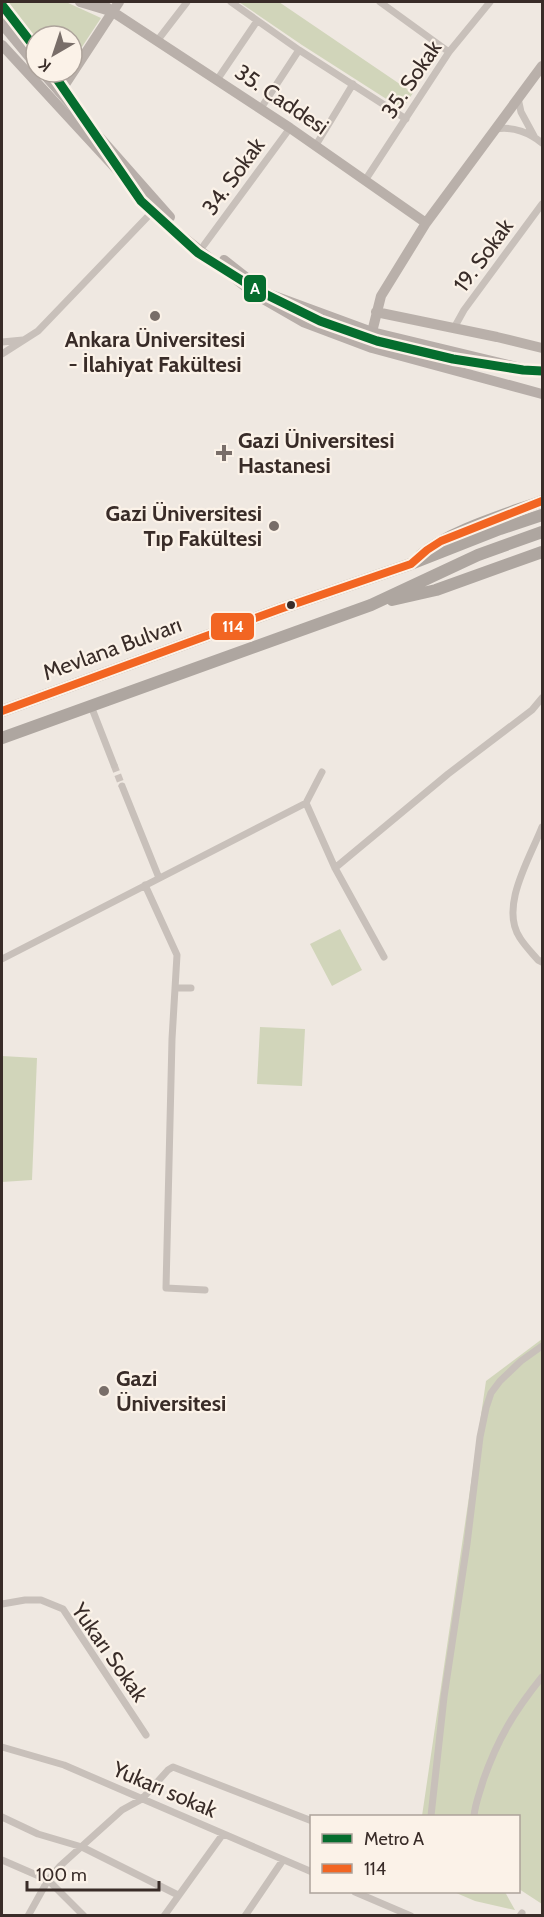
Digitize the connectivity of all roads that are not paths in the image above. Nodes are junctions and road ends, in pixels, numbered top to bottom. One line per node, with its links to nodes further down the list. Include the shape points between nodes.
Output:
1 (80, 2): 8 (street)
2 (100, 2): 8 (street)
3 (119, 2): 8 (street)
4 (187, 2): 11 (street)
5 (231, 2): 9 (street)
6 (380, 2): 15 (street)
7 (490, 2): 15 (street, 35. Sokak)
8 (113, 12): 11 (street, 35. Caddesi); 20 (street)
9 (257, 21): 13 (street); 17 (street)
10 (2, 24): 14 (main road)
11 (157, 41): 17 (street, 35. Caddesi)
12 (2, 45): 31 (main road)
13 (299, 50): 19 (street); 22 (street)
14 (24, 51)
15 (450, 52): 23 (street, 35. Sokak)
16 (543, 66): 21 (street)
17 (217, 80): 22 (street, 35. Caddesi)
18 (53, 84): 20 (main road)
19 (353, 84): 23 (street); 28 (street)
20 (60, 92): 33 (main road, via 174,222)
21 (518, 98): 25 (street); 26 (street)
22 (261, 108): 24 (street, 35. Caddesi)
23 (406, 119): 29 (street, 35. Sokak)
24 (290, 128): 28 (street, 35. Caddesi); 33 (street, 34. Sokak)
25 (496, 129): 26 (street, via 509,128); 32 (street)
26 (534, 136): 27 (street)
27 (543, 143)
28 (316, 145): 29 (street, 35. Caddesi)
29 (366, 179): 32 (street, 35. Caddesi)
30 (543, 204): 35 (street, 19. Sokak)
31 (154, 210): 37 (street, via 38,331); 39 (main road, via 256,295 303,322)
32 (426, 222): 34 (street, via 381,296)
33 (204, 245): 36 (main road, via 266,292)
34 (376, 312): 35 (street); 36 (street)
35 (454, 328): 40 (street)
36 (372, 332): 39 (main road); 42 (main road)
37 (24, 340): 38 (street); 41 (street)
38 (2, 342)
39 (372, 348): 43 (main road)
40 (542, 348)
41 (2, 354)
42 (543, 373)
43 (538, 393): 44 (main road)
44 (543, 403)
45 (543, 501): 49 (highway, via 441,541)
46 (543, 515): 49 (highway, Mevlana Bulvarı)
47 (543, 532): 50 (highway, Mevlana Bulvarı, via 478,555)
48 (543, 552): 50 (highway, via 436,590)
49 (411, 564): 53 (highway, Mevlana Bulvarı)
50 (370, 605): 52 (highway, Mevlana Bulvarı)
51 (543, 698): 60 (street)
52 (91, 706): 54 (highway, Mevlana Bulvarı); 55 (street)
53 (2, 711)
54 (2, 738)
55 (114, 765)
56 (322, 772): 58 (street)
57 (122, 786): 61 (street)
58 (306, 803): 60 (street); 61 (street)
59 (543, 827): 65 (street, via 514,894 512,919 519,937)
60 (335, 868): 63 (street)
61 (159, 878): 62 (street)
62 (145, 885): 64 (street); 66 (street, via 177,955)
63 (384, 957)
64 (2, 958)
65 (543, 962)
66 (175, 988): 67 (street); 68 (street, via 166,1288)
67 (191, 988)
68 (205, 1290)
69 (543, 1346): 75 (street, via 500,1381 486,1408)
70 (2, 1604): 72 (street, Yukarı Sokak, via 40,1600 63,1609)
71 (543, 1677): 76 (street, via 502,1734)
72 (146, 1734)
73 (2, 1747): 74 (street, Yukarı sokak, via 64,1765)
74 (142, 1799): 78 (street, via 173,1767); 79 (street, Yukarı sokak); 80 (street, via 122,1810)
75 (431, 1815)
76 (474, 1815)
77 (2, 1817): 80 (street, via 38,1834)
78 (310, 1820)
79 (223, 1834): 82 (street, Yukarı sokak); 86 (street)
80 (82, 1847): 84 (street); 86 (street)
81 (2, 1860): 84 (street)
82 (283, 1860): 83 (street, Yukarı sokak); 90 (street)
83 (310, 1871)
84 (48, 1880): 87 (street); 88 (street)
85 (357, 1893): 91 (street)
86 (178, 1895): 89 (street)
87 (28, 1916)
88 (84, 1916)
89 (164, 1916)
90 (245, 1916)
91 (411, 1916)

